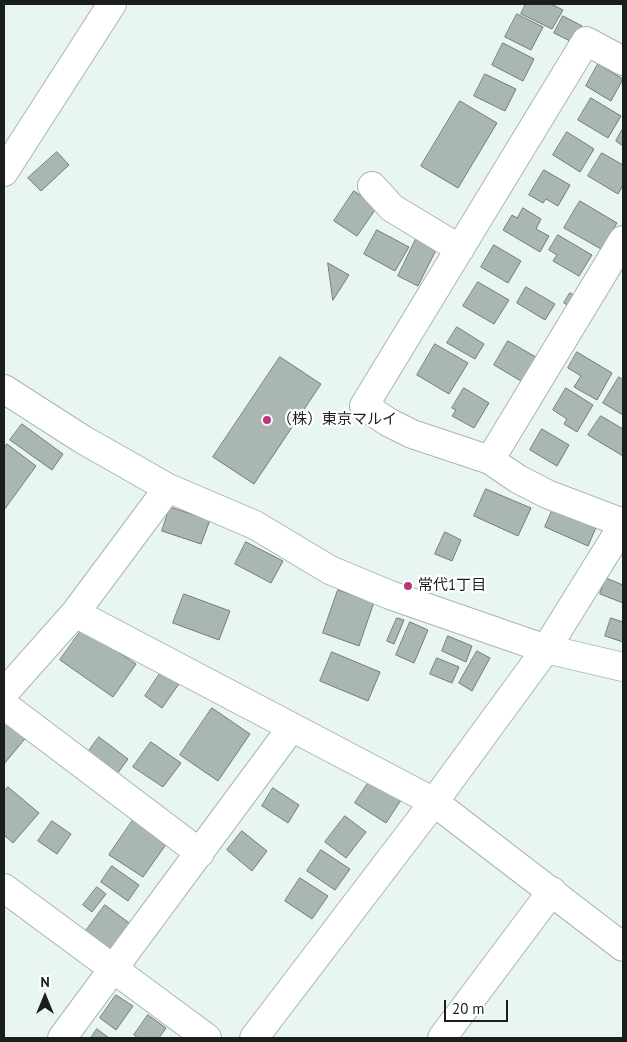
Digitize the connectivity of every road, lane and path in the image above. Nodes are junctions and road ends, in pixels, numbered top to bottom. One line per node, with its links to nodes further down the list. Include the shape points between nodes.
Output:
1 (112, 4): 3 (street)
2 (623, 60): 6 (street, via 586,41)
3 (4, 172)
4 (372, 186): 6 (street, via 392,208)
5 (623, 240): 8 (street)
6 (460, 249): 8 (street, via 364,406 412,434)
7 (4, 389): 9 (street)
8 (490, 460): 10 (street, via 547,494)
9 (168, 488): 11 (street); 12 (street, via 255,525 330,570 390,595)
10 (623, 524): 12 (street)
11 (75, 613): 14 (street); 16 (street)
12 (546, 650): 13 (street); 17 (street)
13 (623, 667)
14 (4, 694)
15 (4, 705): 18 (street)
16 (292, 727): 17 (street); 18 (street)
17 (434, 802): 20 (street); 26 (street)
18 (200, 852): 22 (street)
19 (4, 888): 22 (street)
20 (552, 891): 21 (street); 23 (street)
21 (623, 947)
22 (114, 969): 24 (street); 25 (street)
23 (453, 1034)
24 (62, 1038)
25 (207, 1038)
26 (254, 1038)

